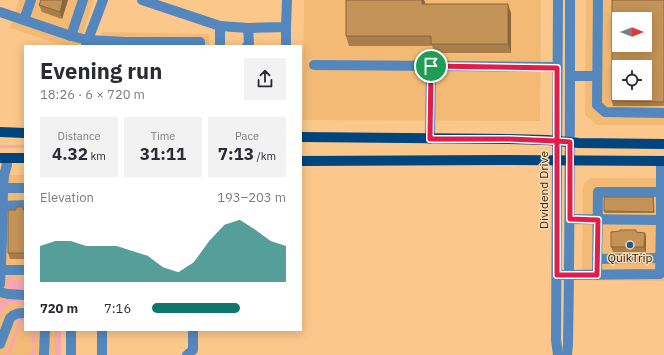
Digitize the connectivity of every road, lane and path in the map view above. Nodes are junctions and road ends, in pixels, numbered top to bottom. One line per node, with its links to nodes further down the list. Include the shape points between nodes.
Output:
1 (31, 0): 10 (street)
2 (83, 0): 14 (street)
3 (103, 0): 15 (street)
4 (143, 0): 11 (street)
5 (287, 0): 12 (street)
6 (558, 0): 23 (street, Dividend Drive)
7 (570, 0): 24 (street)
8 (598, 0): 25 (street)
9 (0, 12): 10 (street)
10 (24, 20): 14 (street)
11 (220, 26): 13 (street); 18 (street)
12 (286, 27): 13 (street); 20 (street)
13 (248, 28): 19 (street)
14 (71, 36): 15 (street)
15 (87, 43): 16 (street)
16 (151, 44): 17 (street, via 200,42)
17 (200, 45)
18 (220, 45)
19 (248, 45)
20 (286, 45)
21 (314, 65): 22 (street)
22 (431, 66): 23 (street); 30 (street)
23 (557, 68): 31 (street, Dividend Drive)
24 (570, 76): 25 (street); 32 (street)
25 (597, 76): 26 (street, via 597,105 605,112)
26 (664, 113)
27 (0, 132): 28 (main road)
28 (24, 133)
29 (302, 137): 30 (main road)
30 (430, 139): 31 (main road)
31 (557, 141): 32 (main road); 37 (street, Dividend Drive)
32 (570, 142): 33 (main road); 38 (street)
33 (664, 144)
34 (2, 158): 35 (main road); 40 (street, via 7,165)
35 (24, 158)
36 (302, 161): 37 (main road)
37 (557, 161): 38 (main road); 53 (street, Dividend Drive)
38 (570, 161): 39 (main road); 45 (street)
39 (663, 161): 42 (street)
40 (2, 188): 41 (street); 44 (street)
41 (24, 188)
42 (661, 192): 46 (street, via 598,192); 47 (street)
43 (24, 205): 44 (street)
44 (3, 206): 48 (street)
45 (570, 219): 46 (street); 54 (street)
46 (598, 220): 47 (street); 50 (street)
47 (661, 220): 49 (street)
48 (1, 241): 51 (street)
49 (660, 258): 50 (street); 55 (street, via 660,274)
50 (597, 259): 55 (street)
51 (1, 270): 52 (street); 56 (street)
52 (24, 270)
53 (557, 275): 54 (street); 69 (street, Dividend Drive)
54 (569, 275): 55 (street); 70 (street)
55 (597, 275)
56 (0, 284)
57 (0, 292): 58 (street)
58 (24, 295)
59 (24, 313): 64 (street, via 16,313 10,318)
60 (45, 331): 65 (street)
61 (71, 331): 66 (street)
62 (102, 331): 67 (street)
63 (193, 331): 68 (street, via 192,350)
64 (0, 344)
65 (44, 355)
66 (71, 355)
67 (102, 355)
68 (187, 355)
69 (558, 355)
70 (567, 355)

